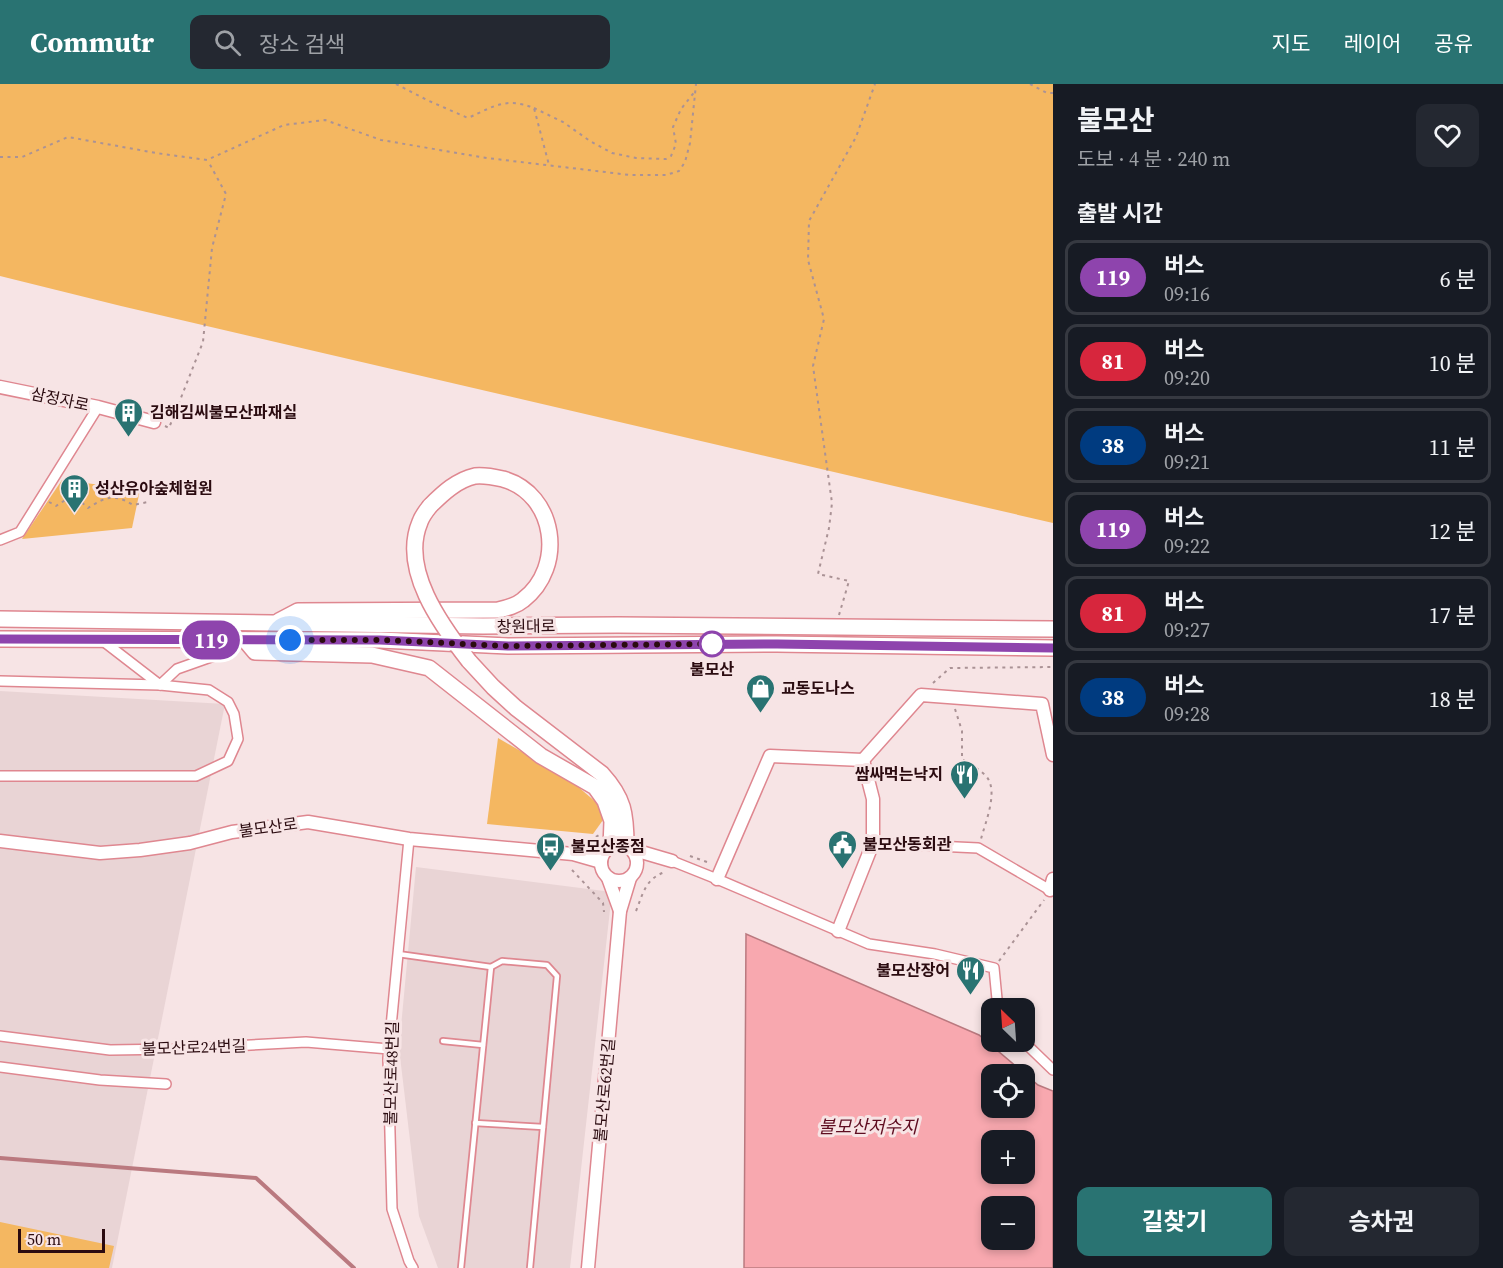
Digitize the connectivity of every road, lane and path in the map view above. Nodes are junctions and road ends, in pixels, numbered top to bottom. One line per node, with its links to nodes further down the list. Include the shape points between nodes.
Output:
1 (396, 84): 7 (path, via 468,118 504,102)
2 (696, 84): 5 (path)
3 (874, 84): 19 (path, via 856,137 809,221 808,260 824,319 813,366 832,503 818,574 849,581)
4 (1029, 84): 6 (path)
5 (696, 90): 7 (path, via 673,127 676,144 666,159 612,153); 10 (path, via 690,143 679,171 630,175)
6 (1053, 93)
7 (534, 108): 10 (path)
8 (0, 157): 9 (path, via 22,157 68,137)
9 (207, 160): 10 (path, via 284,125 326,120 381,140); 13 (path, via 226,194 212,248 203,342 169,428)
10 (549, 165)
11 (0, 387): 12 (street, 삼정자로)
12 (98, 407): 13 (street, 삼정자로); 14 (street)
13 (153, 422)
14 (41, 498): 15 (path, via 56,506 67,499 78,499 88,508 104,498 122,498 133,505); 16 (street, via 20,532)
15 (148, 502)
16 (0, 540)
17 (0, 619): 18 (main road, 창원대로)
18 (274, 623): 19 (main road, 창원대로); 39 (main road, bridge, via 298,611 437,609 498,610 522,601 541,581 550,554 550,539 541,509 514,482 475,476 442,494 420,521 415,561 422,586 438,617 469,661 516,708 613,786 622,802 626,824)
19 (835, 627): 20 (main road, 창원대로)
20 (1053, 629)
21 (0, 639): 22 (main road, 창원대로)
22 (101, 640): 23 (main road, 창원대로); 27 (street)
23 (240, 640): 24 (main road, 창원대로, via 380,640 508,646); 27 (street, via 225,652 177,669); 39 (main road, via 255,652 372,655 429,668 542,756 596,787 612,821)
24 (1053, 648)
25 (1053, 667): 28 (path, via 950,668)
26 (0, 681): 27 (street)
27 (160, 685): 32 (street, via 209,690 228,702 238,739 228,761 196,776)
28 (921, 695): 29 (street); 31 (street)
29 (951, 697): 30 (street, via 1042,704); 38 (path, via 962,731 962,759 987,776 992,789)
30 (1053, 755)
31 (863, 760): 37 (street, via 873,799); 45 (street, via 770,756)
32 (0, 776)
33 (600, 834): 35 (path, via 592,839)
34 (409, 839): 36 (street, 불모산로, via 308,822 232,832 190,843 100,853); 39 (street, 불모산로, via 573,854); 51 (street, 불모산로48번길)
35 (574, 840)
36 (0, 841)
37 (873, 843): 38 (street); 50 (street)
38 (978, 848): 46 (street)
39 (615, 851): 40 (street, via 635,853); 41 (street, 불모산로); 43 (street, via 604,873)
40 (638, 863): 41 (street); 44 (street)
41 (669, 866): 45 (street); 48 (path, via 645,888)
42 (572, 870): 49 (path, via 603,903)
43 (608, 878): 44 (street, via 619,882); 47 (street)
44 (630, 878): 47 (street)
45 (717, 879): 50 (street)
46 (1052, 885): 53 (path)
47 (620, 911): 65 (street, 불모산로62번길)
48 (636, 911)
49 (604, 912)
50 (838, 931): 53 (street, via 869,944)
51 (398, 954): 52 (lane); 58 (street, 불모산로48번길)
52 (491, 967): 57 (lane); 64 (lane, via 502,961 547,965 557,976)
53 (994, 968): 54 (street)
54 (997, 998)
55 (0, 1036): 58 (street, 불모산로24번길, via 110,1050 306,1042)
56 (443, 1041): 57 (lane)
57 (483, 1045): 63 (lane)
58 (389, 1049): 66 (street, 불모산로48번길, via 392,1209)
59 (1034, 1052): 61 (street)
60 (0, 1066): 62 (street, via 100,1080)
61 (1053, 1070)
62 (166, 1084)
63 (475, 1123): 64 (lane); 67 (lane)
64 (543, 1127): 68 (lane)
65 (589, 1248): 69 (street); 70 (street, 불모산로62번길); 71 (street)
66 (413, 1268)
67 (461, 1268)
68 (530, 1268)
69 (580, 1268)
70 (588, 1268)
71 (597, 1268)

